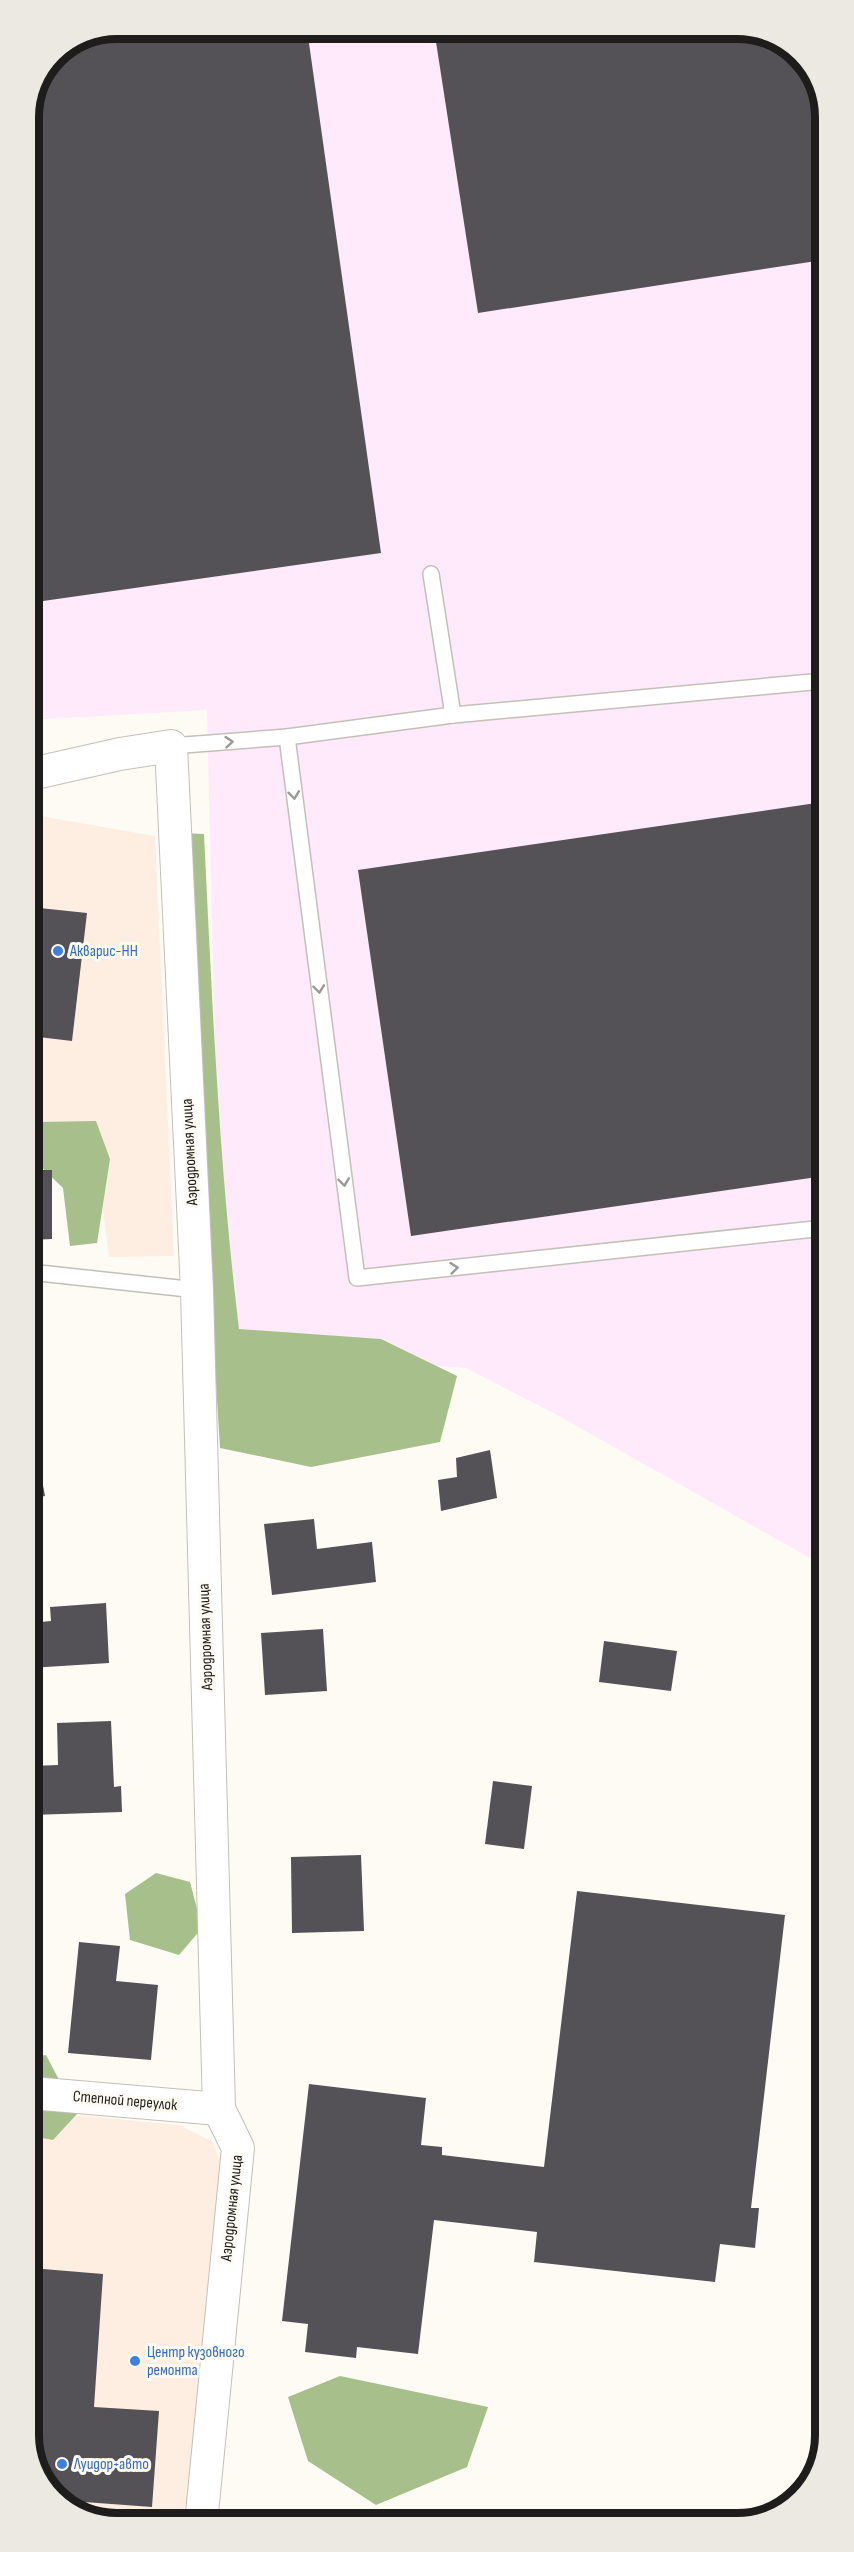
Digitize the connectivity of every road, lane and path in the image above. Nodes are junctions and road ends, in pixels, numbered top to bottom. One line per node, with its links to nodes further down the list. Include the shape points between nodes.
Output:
1 (431, 574): 3 (lane)
2 (815, 682): 3 (lane)
3 (453, 715): 4 (lane)
4 (287, 737): 5 (lane, one-way to 4); 7 (lane, one-way to 7, via 357,1278)
5 (171, 746): 6 (street); 9 (street, Аэродромная улица)
6 (39, 772)
7 (815, 1229)
8 (39, 1273): 9 (lane)
9 (197, 1290): 11 (street, Аэродромная улица)
10 (39, 2094): 11 (street, Степной переулок)
11 (219, 2109): 12 (street, Аэродромная улица, via 238,2148)
12 (202, 2513)

